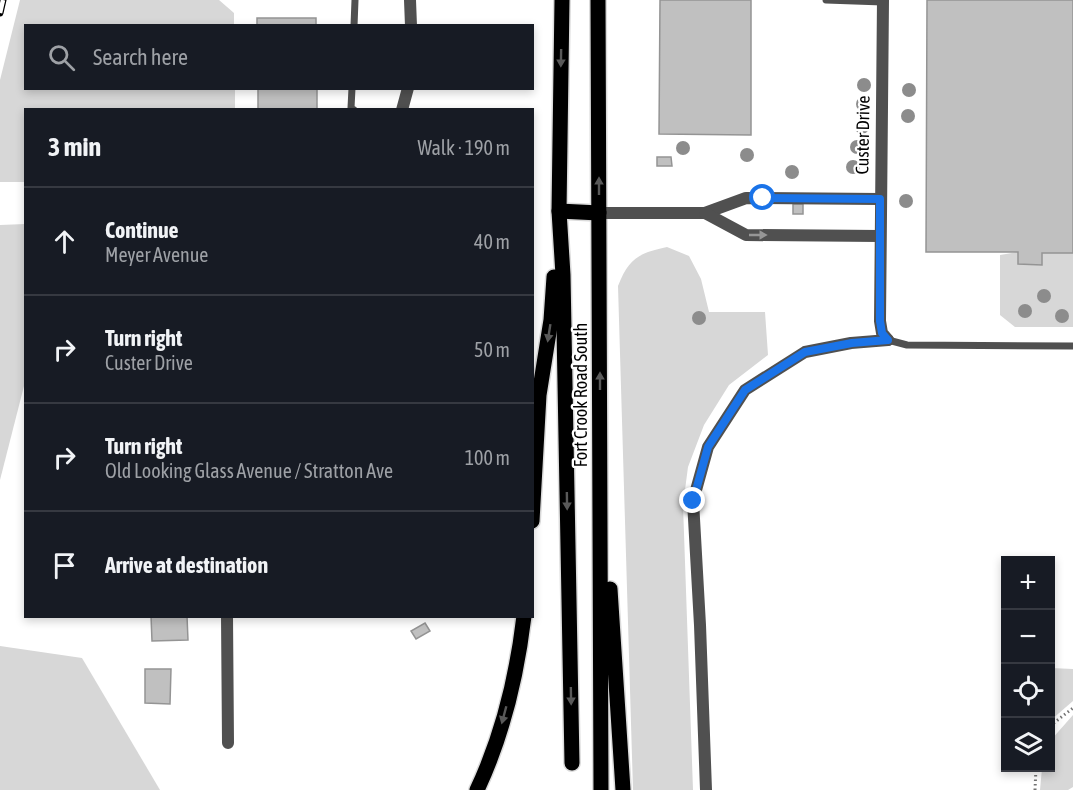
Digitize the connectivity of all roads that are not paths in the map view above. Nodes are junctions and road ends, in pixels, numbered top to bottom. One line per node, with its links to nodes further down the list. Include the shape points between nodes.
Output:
1 (355, 0): 7 (lane)
2 (410, 0): 8 (street)
3 (562, 0): 14 (main road, Fort Crook Road South, one-way to 14)
4 (598, 0): 15 (main road, Fort Crook Road South, one-way to 4)
5 (826, 0): 6 (lane)
6 (883, 1): 13 (street, Custer Drive)
7 (354, 24)
8 (411, 24)
9 (352, 90): 11 (lane)
10 (407, 90): 12 (street)
11 (351, 108)
12 (403, 108)
13 (880, 199): 16 (street, via 746,198); 17 (street, Custer Drive)
14 (559, 212): 15 (main road); 21 (main road, one-way to 21, via 551,320 539,395); 25 (main road, Fort Crook Road South, one-way to 25)
15 (599, 213): 16 (street); 20 (main road, Fort Crook Road South, one-way to 15)
16 (705, 213): 17 (street, one-way to 17, via 746,235)
17 (880, 236): 18 (street, Custer Drive, via 880,321)
18 (888, 340): 19 (lane, via 908,345); 29 (street, via 805,352 745,390 708,447 693,501)
19 (1073, 346)
20 (600, 439): 27 (main road, Fort Crook Road South); 28 (main road)
21 (534, 484)
22 (227, 618): 24 (street)
23 (524, 618): 26 (main road, one-way to 26, via 499,732)
24 (228, 743)
25 (572, 763)
26 (477, 790)
27 (601, 790)
28 (623, 790)
29 (706, 790)

